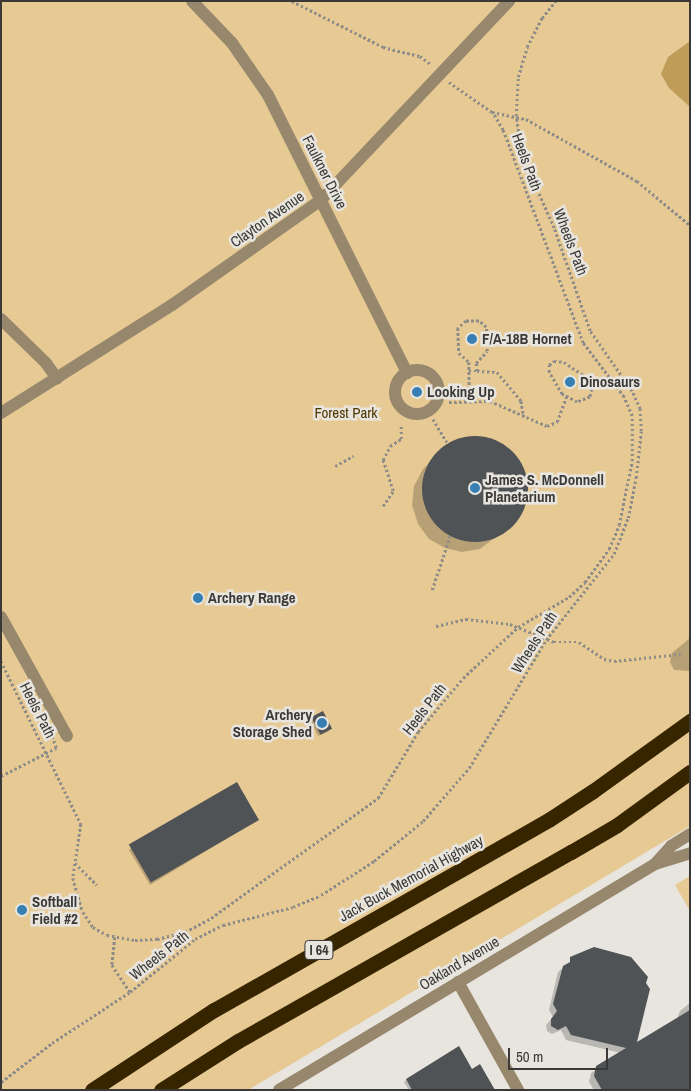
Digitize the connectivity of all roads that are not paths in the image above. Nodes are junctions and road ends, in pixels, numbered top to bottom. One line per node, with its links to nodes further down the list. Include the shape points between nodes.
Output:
1 (192, 1): 3 (street, Faulkner Drive, via 252,70)
2 (509, 1): 3 (street, Clayton Avenue)
3 (321, 200): 5 (street, Faulkner Drive); 6 (street, Clayton Avenue, via 172,305)
4 (1, 319): 6 (street, via 46,363)
5 (408, 373)
6 (57, 379): 7 (street, Clayton Avenue)
7 (1, 413)
8 (1, 617): 10 (street)
9 (690, 721): 16 (highway, Jack Buck Memorial Highway / I 64, via 550,818 214,1010)
10 (67, 736)
11 (690, 772): 17 (highway, I 64, via 617,825 238,1041)
12 (690, 834): 14 (street, Oakland Avenue, via 671,846)
13 (690, 853): 14 (street, Oakland Avenue)
14 (655, 864): 15 (street, Oakland Avenue)
15 (458, 982): 18 (street, Oakland Avenue); 19 (street)
16 (92, 1090)
17 (161, 1090)
18 (279, 1090)
19 (518, 1090)

